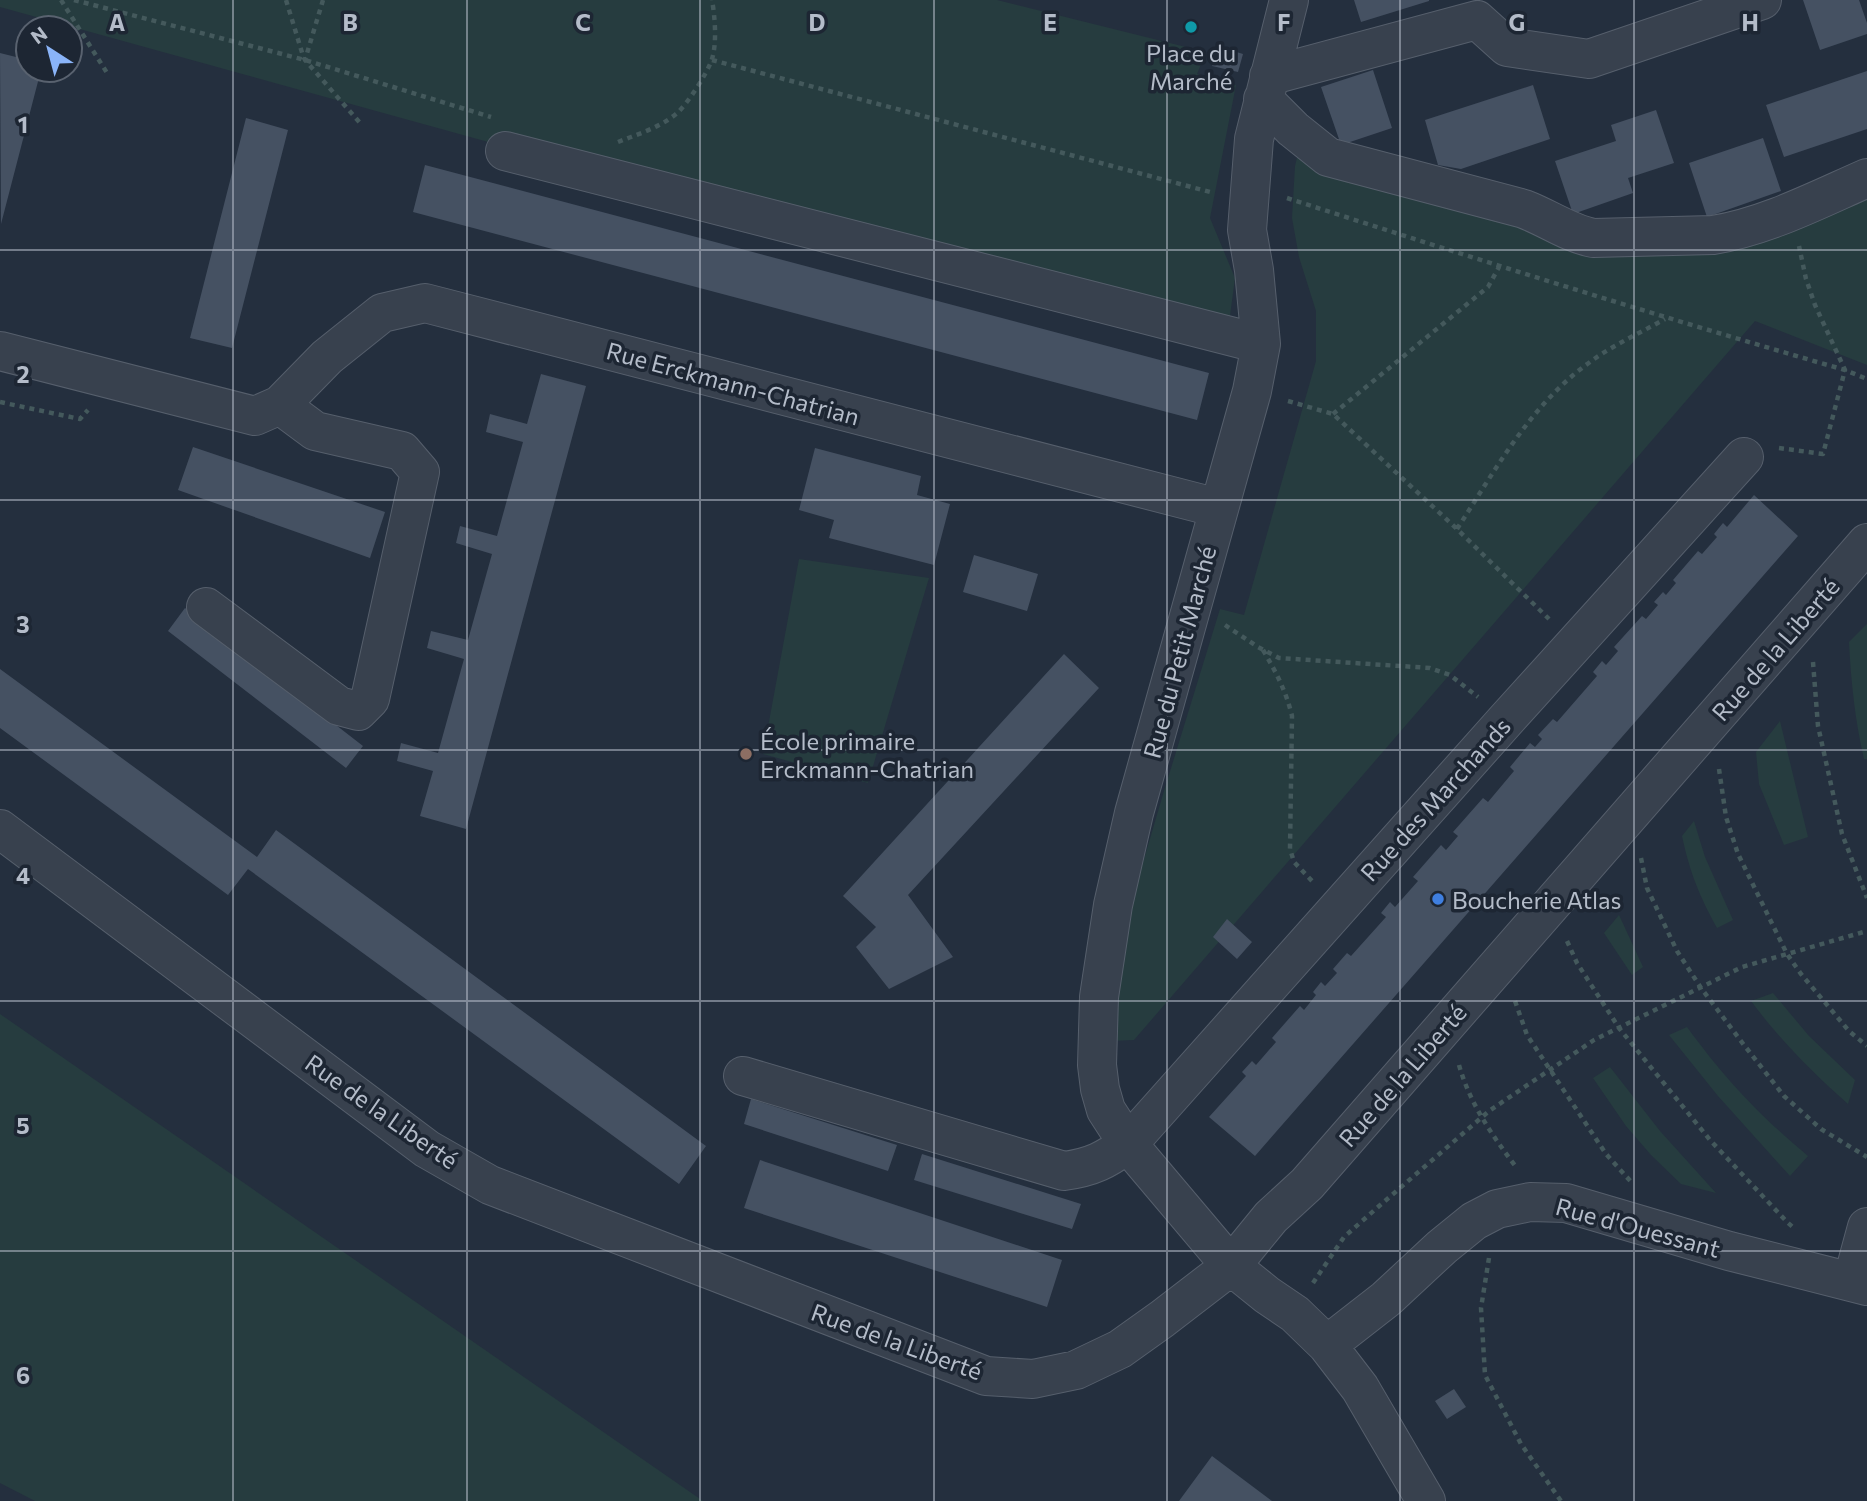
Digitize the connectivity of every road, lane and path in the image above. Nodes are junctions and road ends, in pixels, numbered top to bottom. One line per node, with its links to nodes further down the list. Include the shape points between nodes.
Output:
1 (61, 0): 10 (path)
2 (74, 0): 8 (path)
3 (286, 0): 8 (path)
4 (323, 0): 8 (path)
5 (712, 0): 9 (path)
6 (1289, 0): 11 (street, Rue du Petit Marché)
7 (1762, 0): 11 (street, via 1589,59 1507,47 1477,20)
8 (305, 60): 12 (path); 13 (path)
9 (712, 60): 14 (path, via 677,113 653,129); 16 (path)
10 (109, 76)
11 (1266, 88): 16 (street, Rue du Petit Marché, via 1254,139); 17 (street, via 1293,129 1328,157 1524,209 1581,236 1713,236)
12 (361, 124)
13 (504, 136): 20 (street)
14 (606, 143)
15 (1867, 178): 17 (street)
16 (1250, 194): 18 (path); 20 (street, Rue du Petit Marché, via 1247,230)
17 (1791, 211): 22 (path, via 1806,279)
18 (1499, 267): 19 (path); 26 (path, via 1488,287)
19 (1665, 318): 22 (path); 29 (path, via 1591,361 1542,404)
20 (1261, 344): 24 (street, Rue du Petit Marché)
21 (0, 351): 25 (street, via 255,416)
22 (1844, 370): 23 (path); 27 (path, via 1823,454 1764,449)
23 (1867, 379)
24 (1252, 391): 26 (path); 28 (street, Rue du Petit Marché)
25 (280, 405): 28 (street, Rue Erckmann-Chatrian, via 327,357 382,313 425,303); 32 (street, via 315,430 402,451 420,472 370,699 358,711 338,706)
26 (1333, 414): 29 (path)
27 (1744, 457): 33 (street, Rue des Marchands)
28 (1218, 508): 31 (street, Rue du Petit Marché)
29 (1457, 528): 33 (path)
30 (1867, 543): 60 (street, Rue de la Liberté)
31 (1193, 602): 34 (path); 53 (street, Rue du Petit Marché, via 1134,813 1099,997 1100,1089 1106,1110)
32 (206, 607)
33 (1574, 645): 36 (street, Rue des Marchands)
34 (1262, 649): 36 (path, via 1279,658 1430,668 1450,675); 41 (path, via 1284,688 1292,716 1290,849 1294,862)
35 (1812, 652): 40 (path, via 1818,726 1842,834)
36 (1505, 721): 41 (street, Rue des Marchands)
37 (1718, 765): 44 (path, via 1726,817 1738,854)
38 (0, 829): 60 (street, Rue de la Liberté, via 427,1149 490,1185 986,1376 1033,1379 1076,1370 1120,1349)
39 (1640, 853): 45 (path, via 1647,888 1677,951)
40 (1867, 898)
41 (1338, 907): 53 (street, Rue des Marchands)
42 (1867, 932): 44 (path)
43 (1567, 940): 47 (path)
44 (1787, 954): 45 (path, via 1742,967); 48 (path, via 1849,1031)
45 (1701, 988): 47 (path); 54 (path, via 1784,1096 1821,1129)
46 (1514, 998): 50 (path, via 1527,1035)
47 (1619, 1028): 50 (path); 59 (path, via 1710,1140)
48 (1867, 1046)
49 (1457, 1058): 52 (path)
50 (1551, 1070): 52 (path); 56 (path, via 1606,1154)
51 (743, 1076): 53 (street, Rue des Marchands, via 1064,1171 1086,1168)
52 (1481, 1119): 55 (path); 62 (path, via 1343,1237)
53 (1128, 1144): 60 (street, Rue du Petit Marché)
54 (1867, 1157)
55 (1520, 1172)
56 (1640, 1192)
57 (1497, 1209): 61 (street, Rue d'Ouessant, via 1530,1202 1566,1203); 63 (street, Rue d'Ouessant, via 1442,1247); 65 (path, via 1481,1308 1485,1375 1521,1444)
58 (1867, 1227): 61 (street)
59 (1798, 1231)
60 (1231, 1266): 62 (street, Rue du Petit Marché)
61 (1860, 1284)
62 (1295, 1314): 63 (street, Rue du Petit Marché)
63 (1327, 1345): 64 (street, Rue du Petit Marché, via 1360,1388)
64 (1426, 1501)
65 (1561, 1501)

